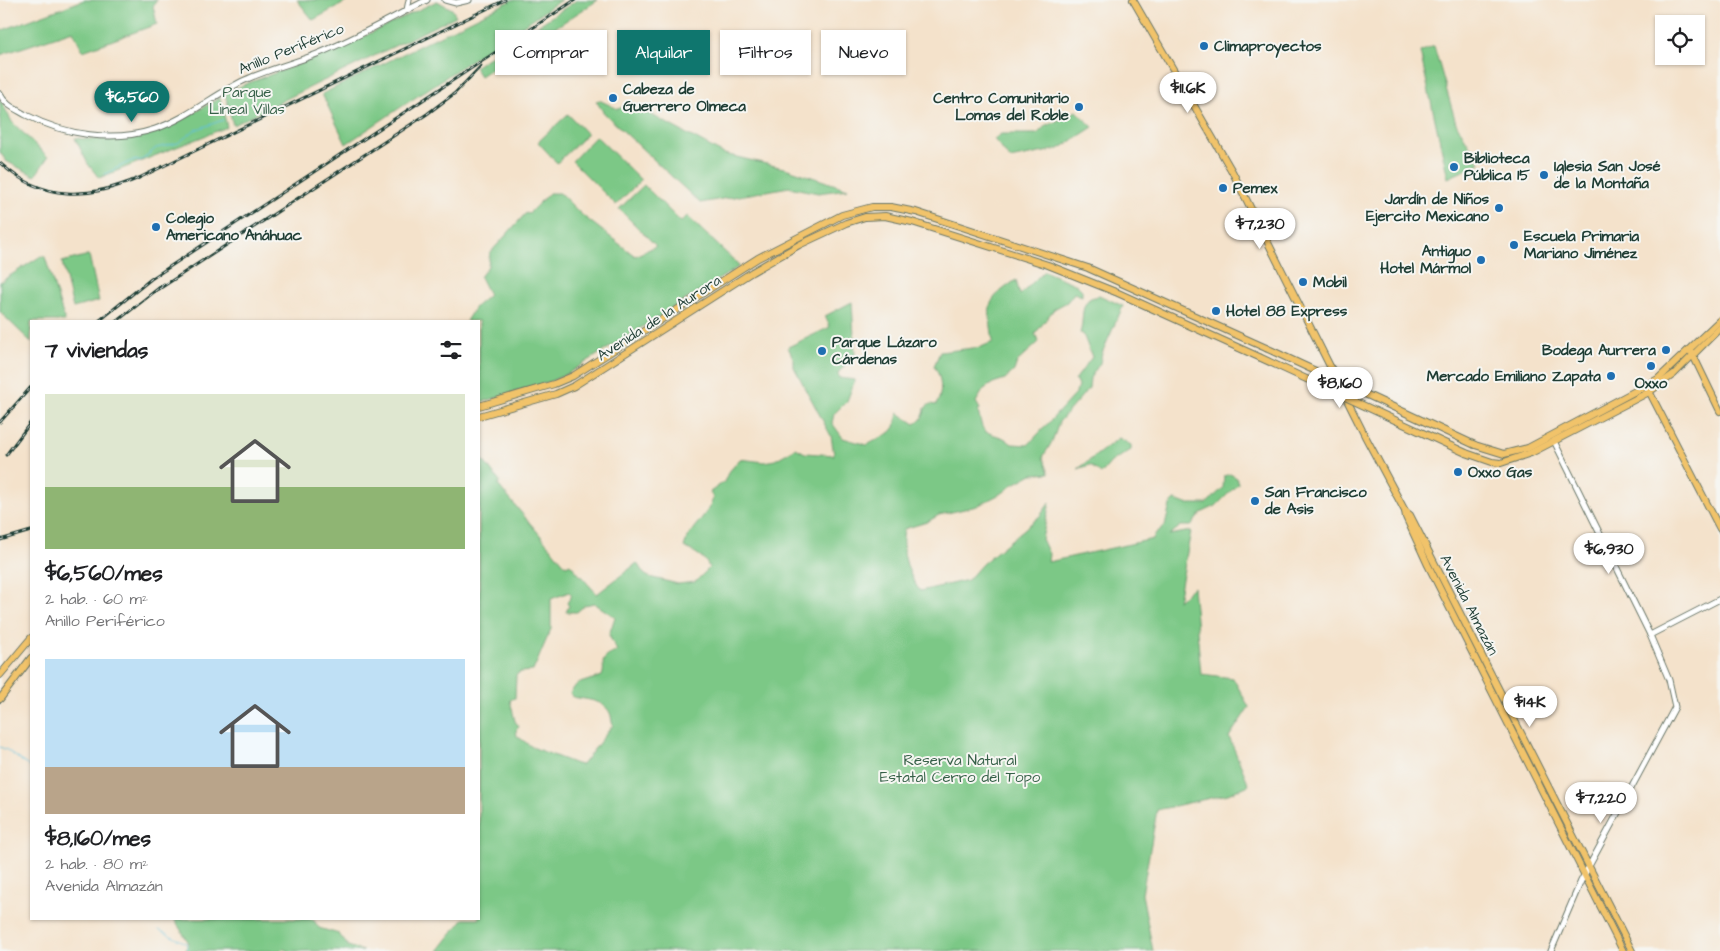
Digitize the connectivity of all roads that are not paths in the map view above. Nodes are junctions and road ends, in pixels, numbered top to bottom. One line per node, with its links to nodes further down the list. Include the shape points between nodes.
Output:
1 (409, 0): 6 (street)
2 (426, 0): 6 (street, Anillo Periférico)
3 (445, 0): 4 (street, via 456,3)
4 (469, 0)
5 (1133, 0): 24 (main road, Avenida Almazán, via 1233,173)
6 (407, 10): 7 (street, Anillo Periférico, via 318,54 245,80 173,121 148,131 104,136 69,132 15,109 4,102)
7 (0, 94)
8 (1122, 283): 9 (main road, via 1124,289); 11 (main road, Avenida de la Aurora); 14 (main road, Avenida de la Aurora, via 1072,262 916,212 872,207 842,215 758,258)
9 (1118, 293): 13 (main road, Avenida de la Aurora); 15 (main road, Avenida de la Aurora, via 1048,264 912,222 873,216 846,223 761,267)
10 (1720, 320): 17 (main road)
11 (1215, 324): 13 (main road, via 1210,328); 19 (main road, Avenida de la Aurora, bridge, via 1495,453 1517,452)
12 (1720, 328): 17 (main road)
13 (1210, 336): 23 (main road, Avenida de la Aurora, bridge, via 1492,462 1519,459)
14 (631, 340): 15 (main road, via 629,346); 16 (main road, Avenida de la Aurora)
15 (633, 350): 18 (main road, Avenida de la Aurora)
16 (612, 351): 18 (main road, via 617,353); 20 (main road, Avenida de la Aurora, via 554,384)
17 (1691, 352): 19 (main road, via 1674,374); 21 (main road)
18 (617, 360): 22 (main road, Avenida de la Aurora, via 563,391)
19 (1648, 389): 23 (main road, Avenida de la Aurora); 25 (main road)
20 (480, 406)
21 (1720, 411)
22 (480, 416)
23 (1554, 441): 27 (street)
24 (1405, 511): 32 (main road, Avenida Almazán, via 1414,522); 33 (main road, Avenida Almazán, via 1428,565)
25 (1720, 529)
26 (1720, 599): 27 (street)
27 (1650, 634): 32 (street, via 1669,680 1675,707)
28 (30, 639): 30 (main road)
29 (30, 659): 31 (main road)
30 (0, 675)
31 (0, 699)
32 (1589, 867): 33 (street); 36 (main road, Avenida Almazán)
33 (1584, 877): 34 (street); 35 (main road, Avenida Almazán)
34 (1552, 951)
35 (1622, 951)
36 (1632, 951)

